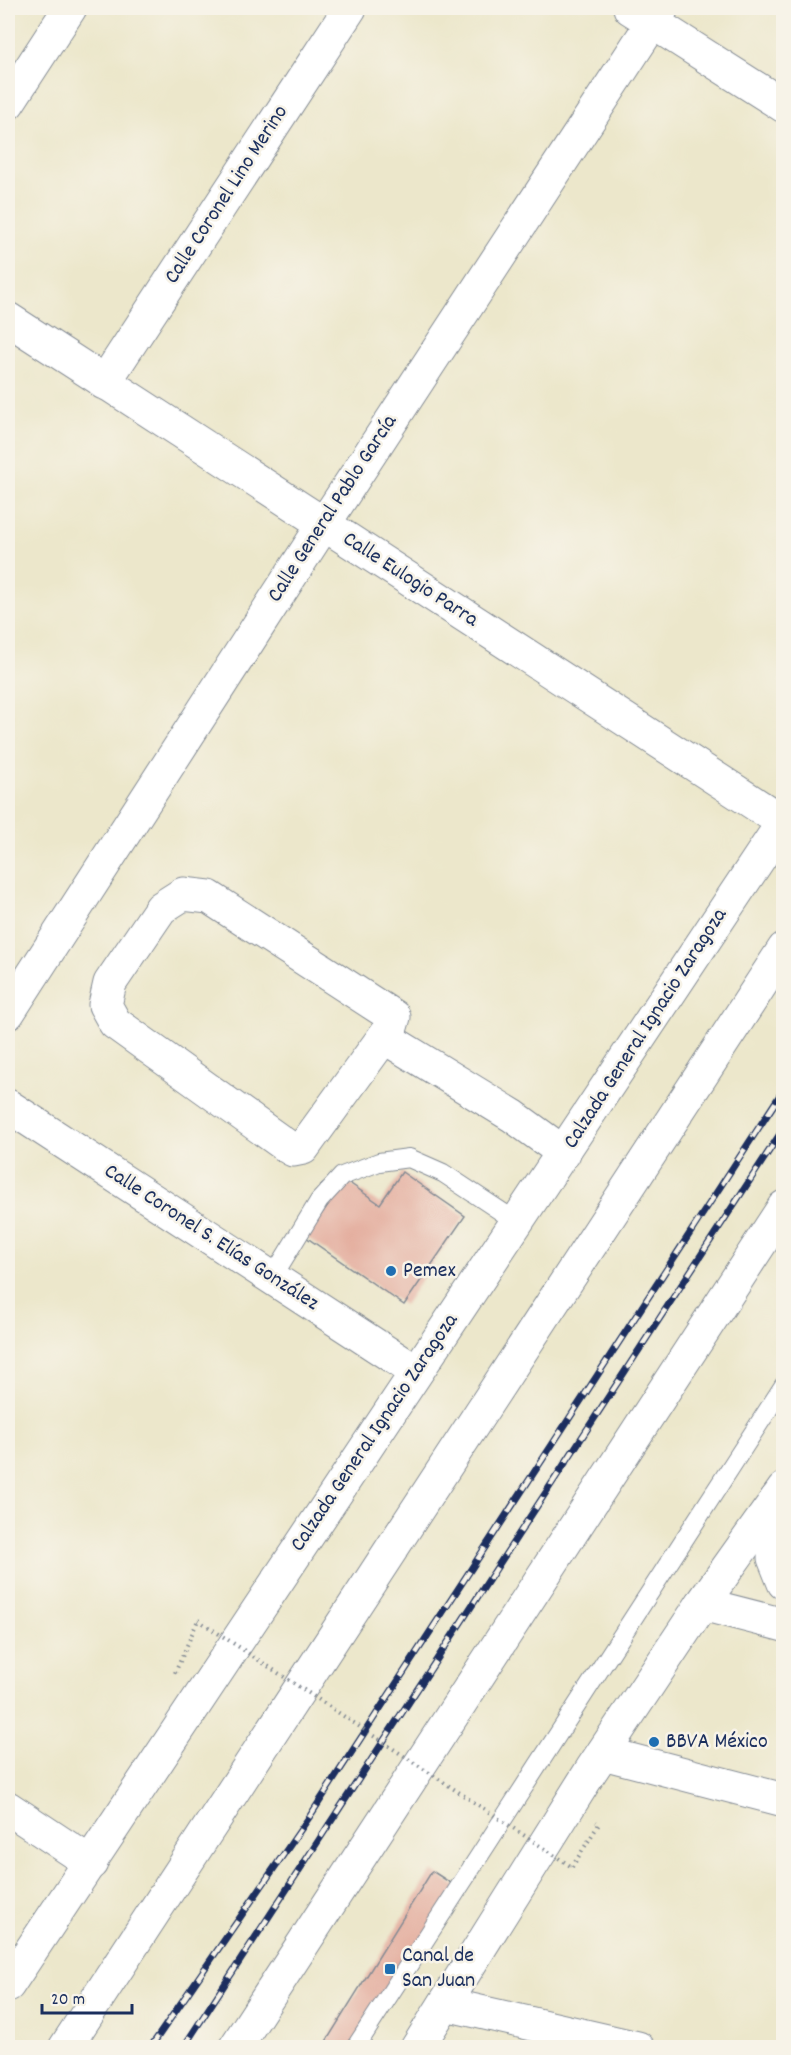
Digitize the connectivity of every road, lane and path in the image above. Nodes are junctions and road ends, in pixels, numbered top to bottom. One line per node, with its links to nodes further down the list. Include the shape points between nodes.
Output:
1 (70, 8): 4 (main road)
2 (350, 8): 7 (main road, Calle Coronel Lino Merino)
3 (648, 12): 5 (main road); 8 (main road, Calle General Pablo García)
4 (8, 103)
5 (783, 106)
6 (8, 319): 7 (main road, Calle Eulogio Parra)
7 (104, 383): 8 (main road, Calle Eulogio Parra)
8 (324, 524): 9 (main road, Calle Eulogio Parra); 11 (main road, Calle General Pablo García)
9 (783, 821): 14 (main road, Calzada General Ignacio Zaragoza)
10 (783, 949): 32 (main road)
11 (8, 1013)
12 (384, 1036): 12 (main road, via 394,1022 388,1010 209,897 197,894 183,894 161,908 110,984 105,1005 115,1023 293,1150 307,1145); 14 (main road, via 513,1116)
13 (8, 1106): 17 (main road, Calle Coronel S. Elías González)
14 (564, 1153): 16 (main road, Calzada General Ignacio Zaragoza)
15 (783, 1207): 33 (main road)
16 (517, 1222): 17 (lane, via 434,1169 409,1158 379,1162 342,1176 319,1201); 18 (main road, Calzada General Ignacio Zaragoza)
17 (272, 1278): 18 (main road, Calle Coronel S. Elías González)
18 (415, 1371): 29 (main road, Calzada General Ignacio Zaragoza)
19 (783, 1385): 34 (lane)
20 (780, 1495): 21 (main road, via 774,1558); 22 (main road)
21 (783, 1582)
22 (702, 1604): 23 (main road); 25 (main road)
23 (783, 1625)
24 (173, 1680): 28 (path, bridge, via 198,1620 572,1867)
25 (603, 1753): 26 (main road); 31 (main road)
26 (783, 1800)
27 (8, 1808): 29 (main road)
28 (599, 1824)
29 (91, 1863): 30 (main road, Calzada General Ignacio Zaragoza)
30 (8, 1985)
31 (445, 2004): 35 (main road); 36 (main road)
32 (65, 2048)
33 (235, 2048)
34 (355, 2048)
35 (417, 2048)
36 (638, 2048)

